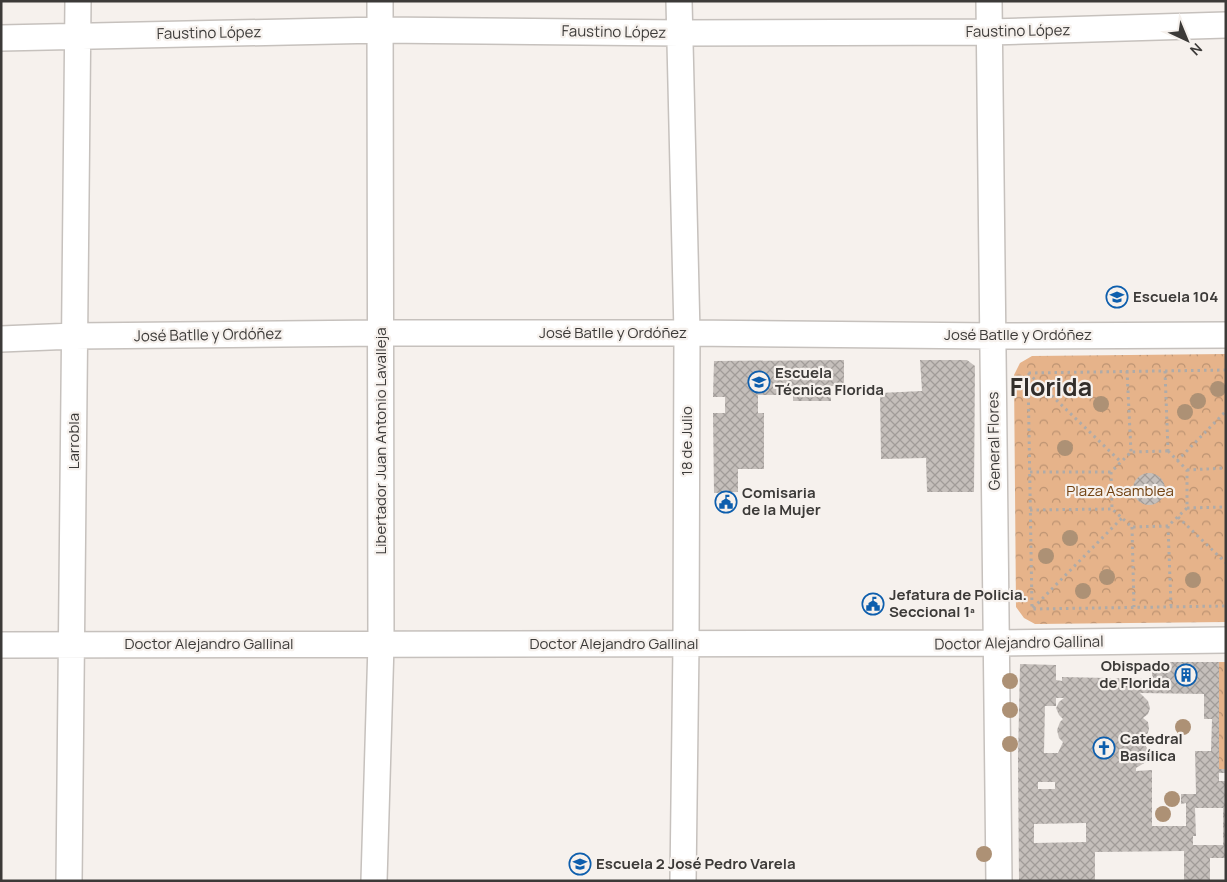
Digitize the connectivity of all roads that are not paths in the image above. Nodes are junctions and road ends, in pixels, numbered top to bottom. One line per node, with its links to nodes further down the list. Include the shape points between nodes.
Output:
1 (78, 1): 9 (street, Larrobla)
2 (380, 1): 6 (street, Libertador Juan Antonio Lavalleja)
3 (679, 1): 8 (street, 18 de Julio)
4 (989, 1): 7 (street, General Flores)
5 (1226, 25): 7 (street, Faustino López)
6 (380, 30): 8 (street, Faustino López); 9 (street, Faustino López); 11 (street, Libertador Juan Antonio Lavalleja)
7 (990, 32): 8 (street, Faustino López); 15 (street, General Flores)
8 (680, 33): 12 (street, 18 de Julio)
9 (78, 36): 10 (street, Faustino López); 14 (street, Larrobla)
10 (1, 38)
11 (382, 333): 12 (street, José Batlle y Ordóñez); 14 (street, José Batlle y Ordóñez); 19 (street, Libertador Juan Antonio Lavalleja)
12 (687, 333): 15 (street, José Batlle y Ordóñez); 20 (street, 18 de Julio)
13 (1226, 335): 15 (street, José Batlle y Ordóñez)
14 (74, 336): 16 (street, José Batlle y Ordóñez); 22 (street, Larrobla)
15 (993, 336): 18 (street, General Flores)
16 (1, 339)
17 (1226, 640): 18 (street, Doctor Alejandro Gallinal)
18 (997, 643): 20 (street, Doctor Alejandro Gallinal); 26 (street, General Flores)
19 (381, 644): 20 (street, Doctor Alejandro Gallinal); 22 (street, Doctor Alejandro Gallinal); 24 (street, Libertador Juan Antonio Lavalleja)
20 (686, 644): 25 (street, 18 de Julio)
21 (1, 645): 22 (street, Doctor Alejandro Gallinal)
22 (72, 645): 23 (street, Larrobla)
23 (70, 881)
24 (374, 881)
25 (682, 881)
26 (1000, 881)

